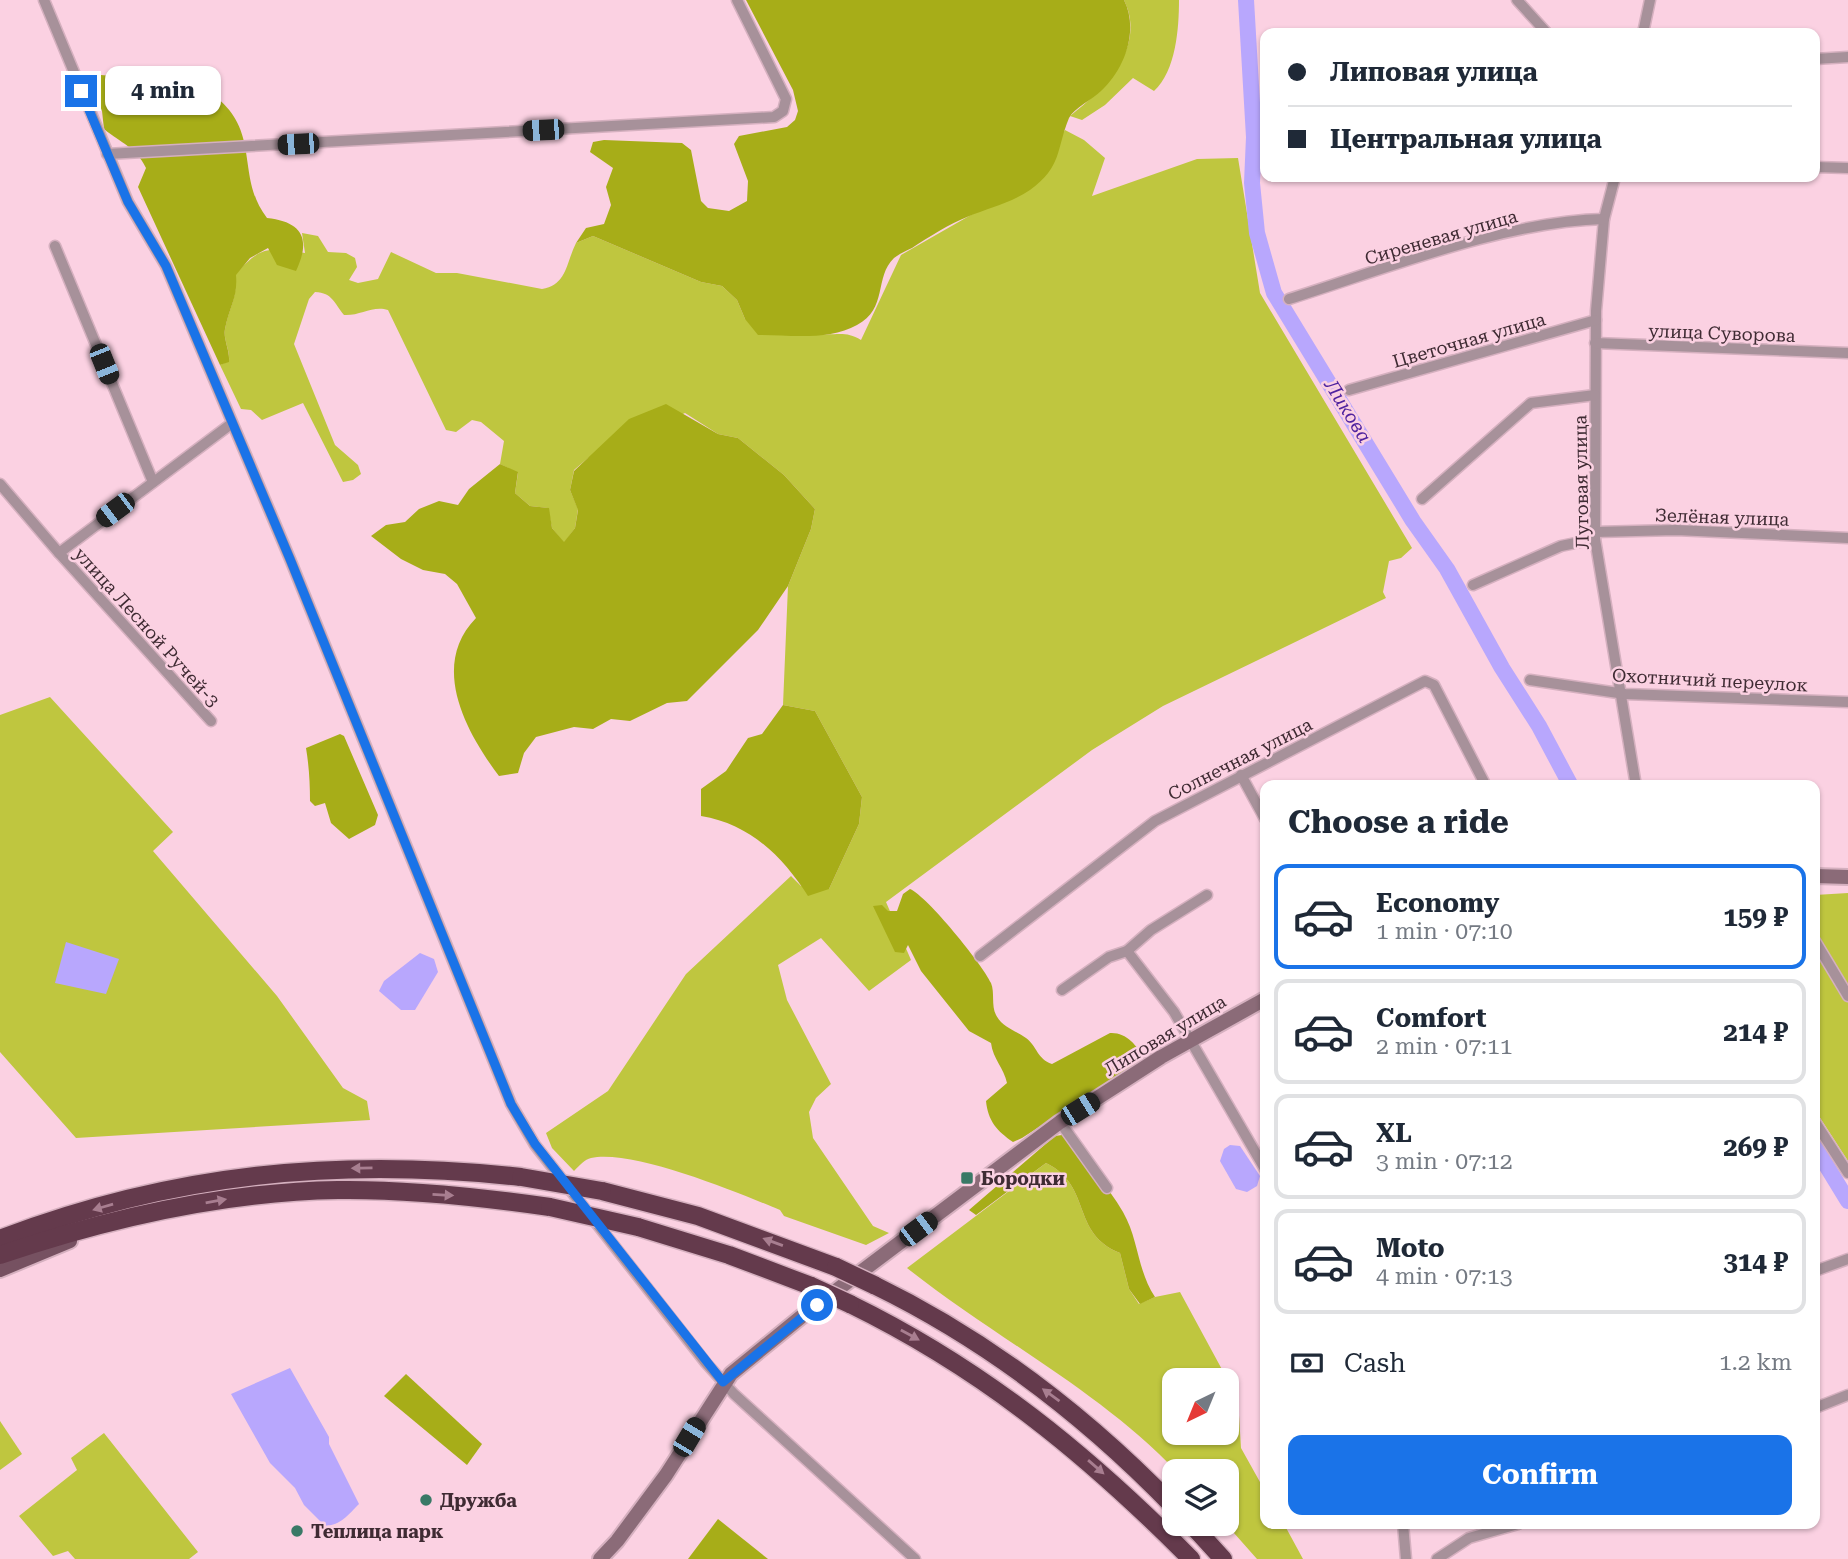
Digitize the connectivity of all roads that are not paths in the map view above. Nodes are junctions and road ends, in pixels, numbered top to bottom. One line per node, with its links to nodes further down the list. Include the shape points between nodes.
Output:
1 (44, 0): 9 (street)
2 (737, 0): 9 (street, via 786,99 783,111 774,117)
3 (1517, 0): 5 (street)
4 (1650, 0): 6 (street)
5 (1542, 28)
6 (1644, 28)
7 (1848, 57): 8 (street)
8 (1820, 59)
9 (107, 154): 21 (street, via 128,202 166,266)
10 (1820, 167): 11 (street)
11 (1848, 168)
12 (1614, 182): 13 (street, Луговая улица)
13 (1604, 219): 15 (street, Сиреневая улица, via 1574,219 1502,234); 16 (street, Луговая улица)
14 (55, 246): 22 (street)
15 (1289, 299)
16 (1596, 320): 17 (street, Луговая улица); 19 (street, Цветочная улица)
17 (1595, 343): 18 (street, улица Суворова); 20 (street, Луговая улица)
18 (1848, 354)
19 (1349, 390)
20 (1595, 395): 24 (street, via 1531,403); 25 (street, Луговая улица)
21 (231, 424): 22 (street, улица Лесной Ручей-3); 60 (street, via 511,1104 542,1155)
22 (153, 482): 27 (street, улица Лесной Ручей-3)
23 (0, 484): 27 (street, улица Лесной Ручей-3)
24 (1422, 499)
25 (1595, 536): 26 (street, Зелёная улица, via 1676,530); 28 (street, Зелёная улица); 30 (street, Луговая улица)
26 (1848, 538)
27 (60, 553): 32 (street, улица Лесной Ручей-3)
28 (1473, 585)
29 (1530, 680): 30 (street, Охотничий переулок)
30 (1618, 692): 31 (street, Охотничий переулок); 35 (street, Луговая улица)
31 (1848, 702)
32 (211, 721)
33 (1241, 775): 34 (street, Солнечная улица, via 1428,681); 36 (street); 42 (street, Солнечная улица, via 1155,821)
34 (1483, 780)
35 (1635, 780)
36 (1260, 810)
37 (1820, 876): 38 (street)
38 (1848, 877)
39 (1207, 895): 41 (street)
40 (1820, 949): 44 (street)
41 (1127, 951): 43 (street, via 1109,957); 46 (street, via 1174,1012)
42 (980, 956)
43 (1062, 990)
44 (1848, 996)
45 (1260, 1002): 46 (street, Липовая улица)
46 (1189, 1041): 47 (street, Липовая улица); 49 (street)
47 (1060, 1122): 51 (street); 60 (street, Липовая улица, via 801,1317)
48 (1820, 1130): 50 (street)
49 (1260, 1161)
50 (1848, 1173)
51 (1107, 1188)
52 (149, 1213): 56 (highway); 59 (main road); 69 (highway, one-way to 69, bridge, via 232,1199 339,1190 472,1197 550,1207 729,1255 850,1304 965,1368 1099,1468)
53 (51, 1221): 54 (main road); 55 (highway); 63 (highway, one-way to 53, bridge, via 1058,1401 979,1344 874,1285 698,1216 602,1191 443,1170 313,1169 155,1192)
54 (0, 1232)
55 (0, 1239)
56 (0, 1255)
57 (1848, 1259): 58 (street)
58 (1820, 1269)
59 (0, 1270)
60 (723, 1382): 67 (street, Липовая улица, via 666,1475); 68 (street)
61 (1848, 1395): 62 (street)
62 (1820, 1406)
63 (1162, 1495)
64 (1403, 1529): 71 (street)
65 (1500, 1529): 72 (street, via 1469,1538)
66 (1202, 1536): 70 (highway)
67 (600, 1559)
68 (915, 1559)
69 (1191, 1559)
70 (1223, 1559)
71 (1406, 1559)
72 (1437, 1559)

